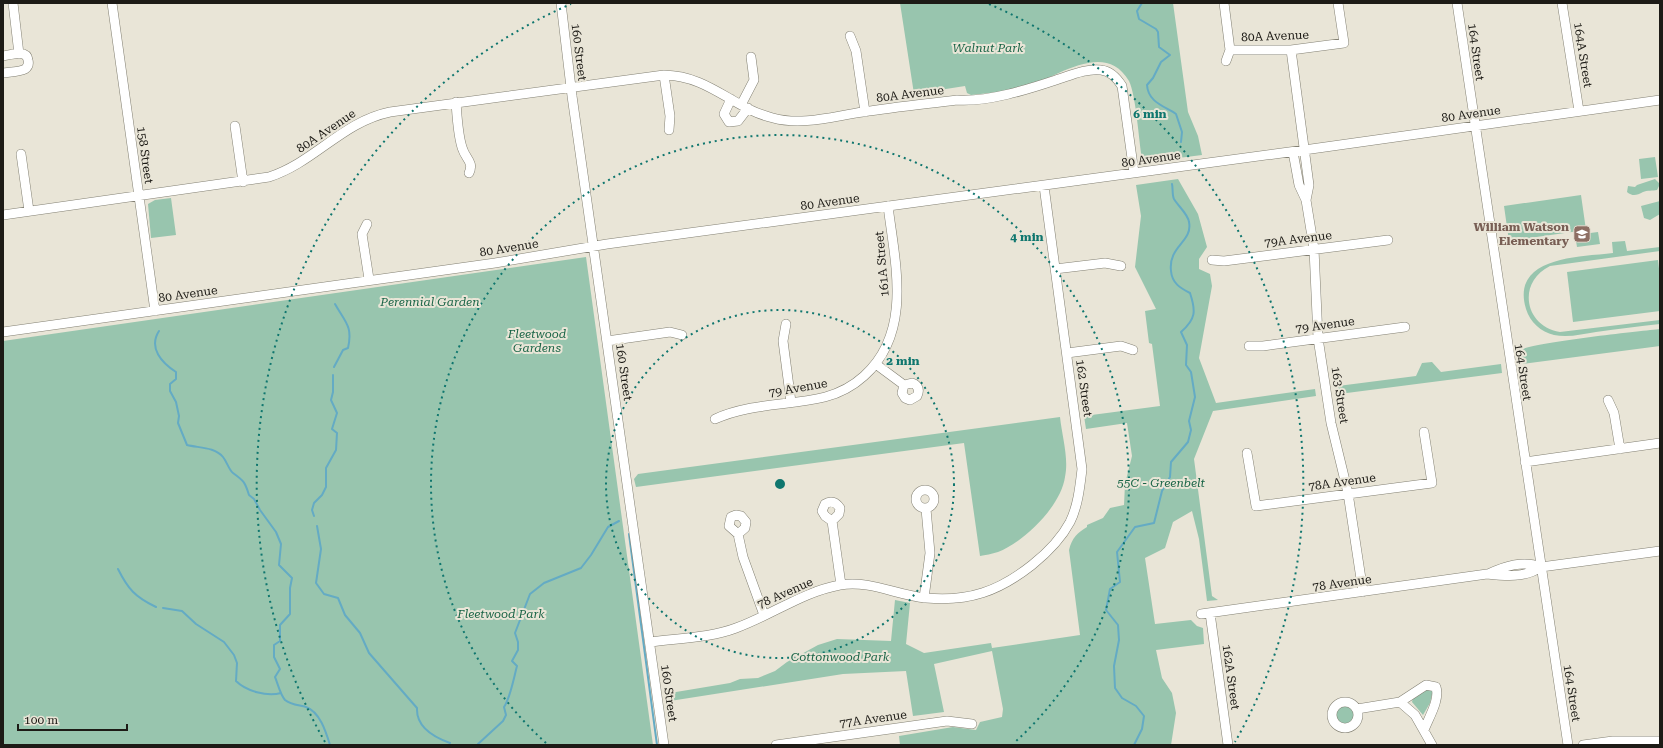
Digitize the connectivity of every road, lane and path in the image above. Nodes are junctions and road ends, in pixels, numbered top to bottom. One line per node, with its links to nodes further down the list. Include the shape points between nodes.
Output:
1 (13, 3): 11 (street)
2 (112, 3): 34 (street, 158 Street)
3 (561, 3): 17 (street, 160 Street)
4 (1224, 3): 9 (street)
5 (1338, 3): 10 (street, 80A Avenue, via 1344,43)
6 (1457, 3): 25 (street, 164 Street)
7 (1562, 3): 22 (street, 164A Street)
8 (850, 36): 23 (street, via 856,51)
9 (1230, 50): 10 (street, 80A Avenue); 14 (street)
10 (1291, 50): 27 (street, 163 Street)
11 (19, 54): 12 (street); 15 (street, via 28,58 26,68)
12 (3, 56)
13 (751, 57): 21 (street, via 755,73)
14 (1226, 61)
15 (3, 72)
16 (664, 75): 17 (street, 80A Avenue); 18 (street, 80A Avenue, via 683,76 701,82); 26 (street, via 670,116)
17 (571, 87): 20 (street, 80A Avenue); 41 (street, 160 Street)
18 (731, 99): 21 (street, 80A Avenue); 21 (street, via 724,114 729,122 738,121)
19 (1660, 100): 22 (street, 80 Avenue)
20 (456, 102): 30 (street, via 462,147 470,162 471,168); 32 (street, 80A Avenue, via 372,116 348,128 293,168 269,177)
21 (744, 107): 23 (street, 80A Avenue, via 790,121)
22 (1579, 111): 25 (street, 80 Avenue)
23 (865, 112): 31 (street, 80A Avenue, via 1022,91 1100,70 1113,75 1120,82 1124,93)
24 (235, 126): 32 (street)
25 (1475, 126): 27 (street, 80 Avenue); 66 (street, 164 Street)
26 (669, 130)
27 (1304, 150): 28 (street, 80 Avenue); 35 (street, 163 Street, via 1308,185)
28 (1293, 152): 31 (street, 80 Avenue); 35 (street, 163 Street, via 1299,185)
29 (21, 154): 37 (street)
30 (468, 173)
31 (1134, 174): 33 (street, 80 Avenue)
32 (243, 182): 34 (street, 80A Avenue)
33 (1044, 186): 36 (street, 80 Avenue); 45 (street, 162 Street)
34 (139, 196): 37 (street, 80A Avenue); 47 (street, 158 Street)
35 (1306, 200): 42 (street, 163 Street)
36 (888, 206): 41 (street, 80 Avenue); 57 (street, 161A Street, via 897,277 897,306 892,332)
37 (29, 211): 38 (street, 80A Avenue)
38 (3, 215)
39 (367, 224): 46 (street, via 362,234)
40 (1388, 240): 42 (street, 79A Avenue)
41 (594, 246): 46 (street, 80 Avenue, via 495,263); 53 (street, 160 Street)
42 (1314, 249): 43 (street, 79A Avenue, via 1224,261); 52 (street, 163 Street)
43 (1212, 260)
44 (1122, 266): 45 (street, via 1105,263)
45 (1055, 269): 56 (street, 162 Street)
46 (369, 279): 47 (street, 80 Avenue)
47 (155, 311): 50 (street, 80 Avenue)
48 (786, 324): 60 (street, via 783,340)
49 (1405, 326): 52 (street, 79 Avenue)
50 (3, 332)
51 (682, 335): 53 (street, via 670,332)
52 (1318, 338): 54 (street, 79 Avenue); 67 (street, 163 Street, via 1331,423)
53 (607, 341): 79 (street, 160 Street)
54 (1250, 346)
55 (1133, 350): 56 (street, via 1121,346)
56 (1066, 353): 73 (street, 162 Street, via 1081,458 1078,497 1063,533 1054,545)
57 (877, 365): 58 (street); 60 (street, 79 Avenue, via 852,386 837,394)
58 (904, 385)
59 (1608, 400): 64 (street, via 1614,413)
60 (790, 402): 61 (street, 79 Avenue, via 737,410)
61 (715, 419)
62 (1424, 432): 67 (street, 78A Avenue, via 1432,483)
63 (1660, 444): 64 (street)
64 (1620, 449): 66 (street)
65 (1248, 453): 67 (street, 78A Avenue, via 1256,506)
66 (1525, 462): 72 (street, 164 Street)
67 (1348, 493): 75 (street, 163 Street)
68 (926, 509): 76 (street, via 930,553)
69 (832, 521): 74 (street)
70 (738, 534): 78 (street, via 743,557)
71 (1660, 551): 72 (street, 78 Avenue)
72 (1541, 567): 75 (street, 78 Avenue, via 1520,575 1487,574); 89 (street, 164 Street)
73 (1022, 573): 76 (street, 78 Avenue, via 1009,582 981,594 954,598)
74 (841, 585): 76 (street, 78 Avenue, via 880,586); 78 (street, 78 Avenue, via 815,591)
75 (1363, 592): 77 (street, 78 Avenue)
76 (924, 598)
77 (1206, 614): 87 (street, 162A Street)
78 (764, 615): 79 (street, 78 Avenue, via 745,625 725,631)
79 (650, 642): 85 (street, 160 Street)
80 (1400, 702): 81 (street); 83 (street, via 1412,710); 83 (street, via 1426,685 1436,687 1436,701)
81 (1357, 709)
82 (972, 724): 86 (street, 77A Avenue, via 947,721)
83 (1424, 730): 88 (street)
84 (1660, 741): 90 (street, via 1613,741)
85 (664, 745)
86 (776, 745)
87 (1228, 745)
88 (1432, 745)
89 (1568, 745)
90 (1583, 745)

